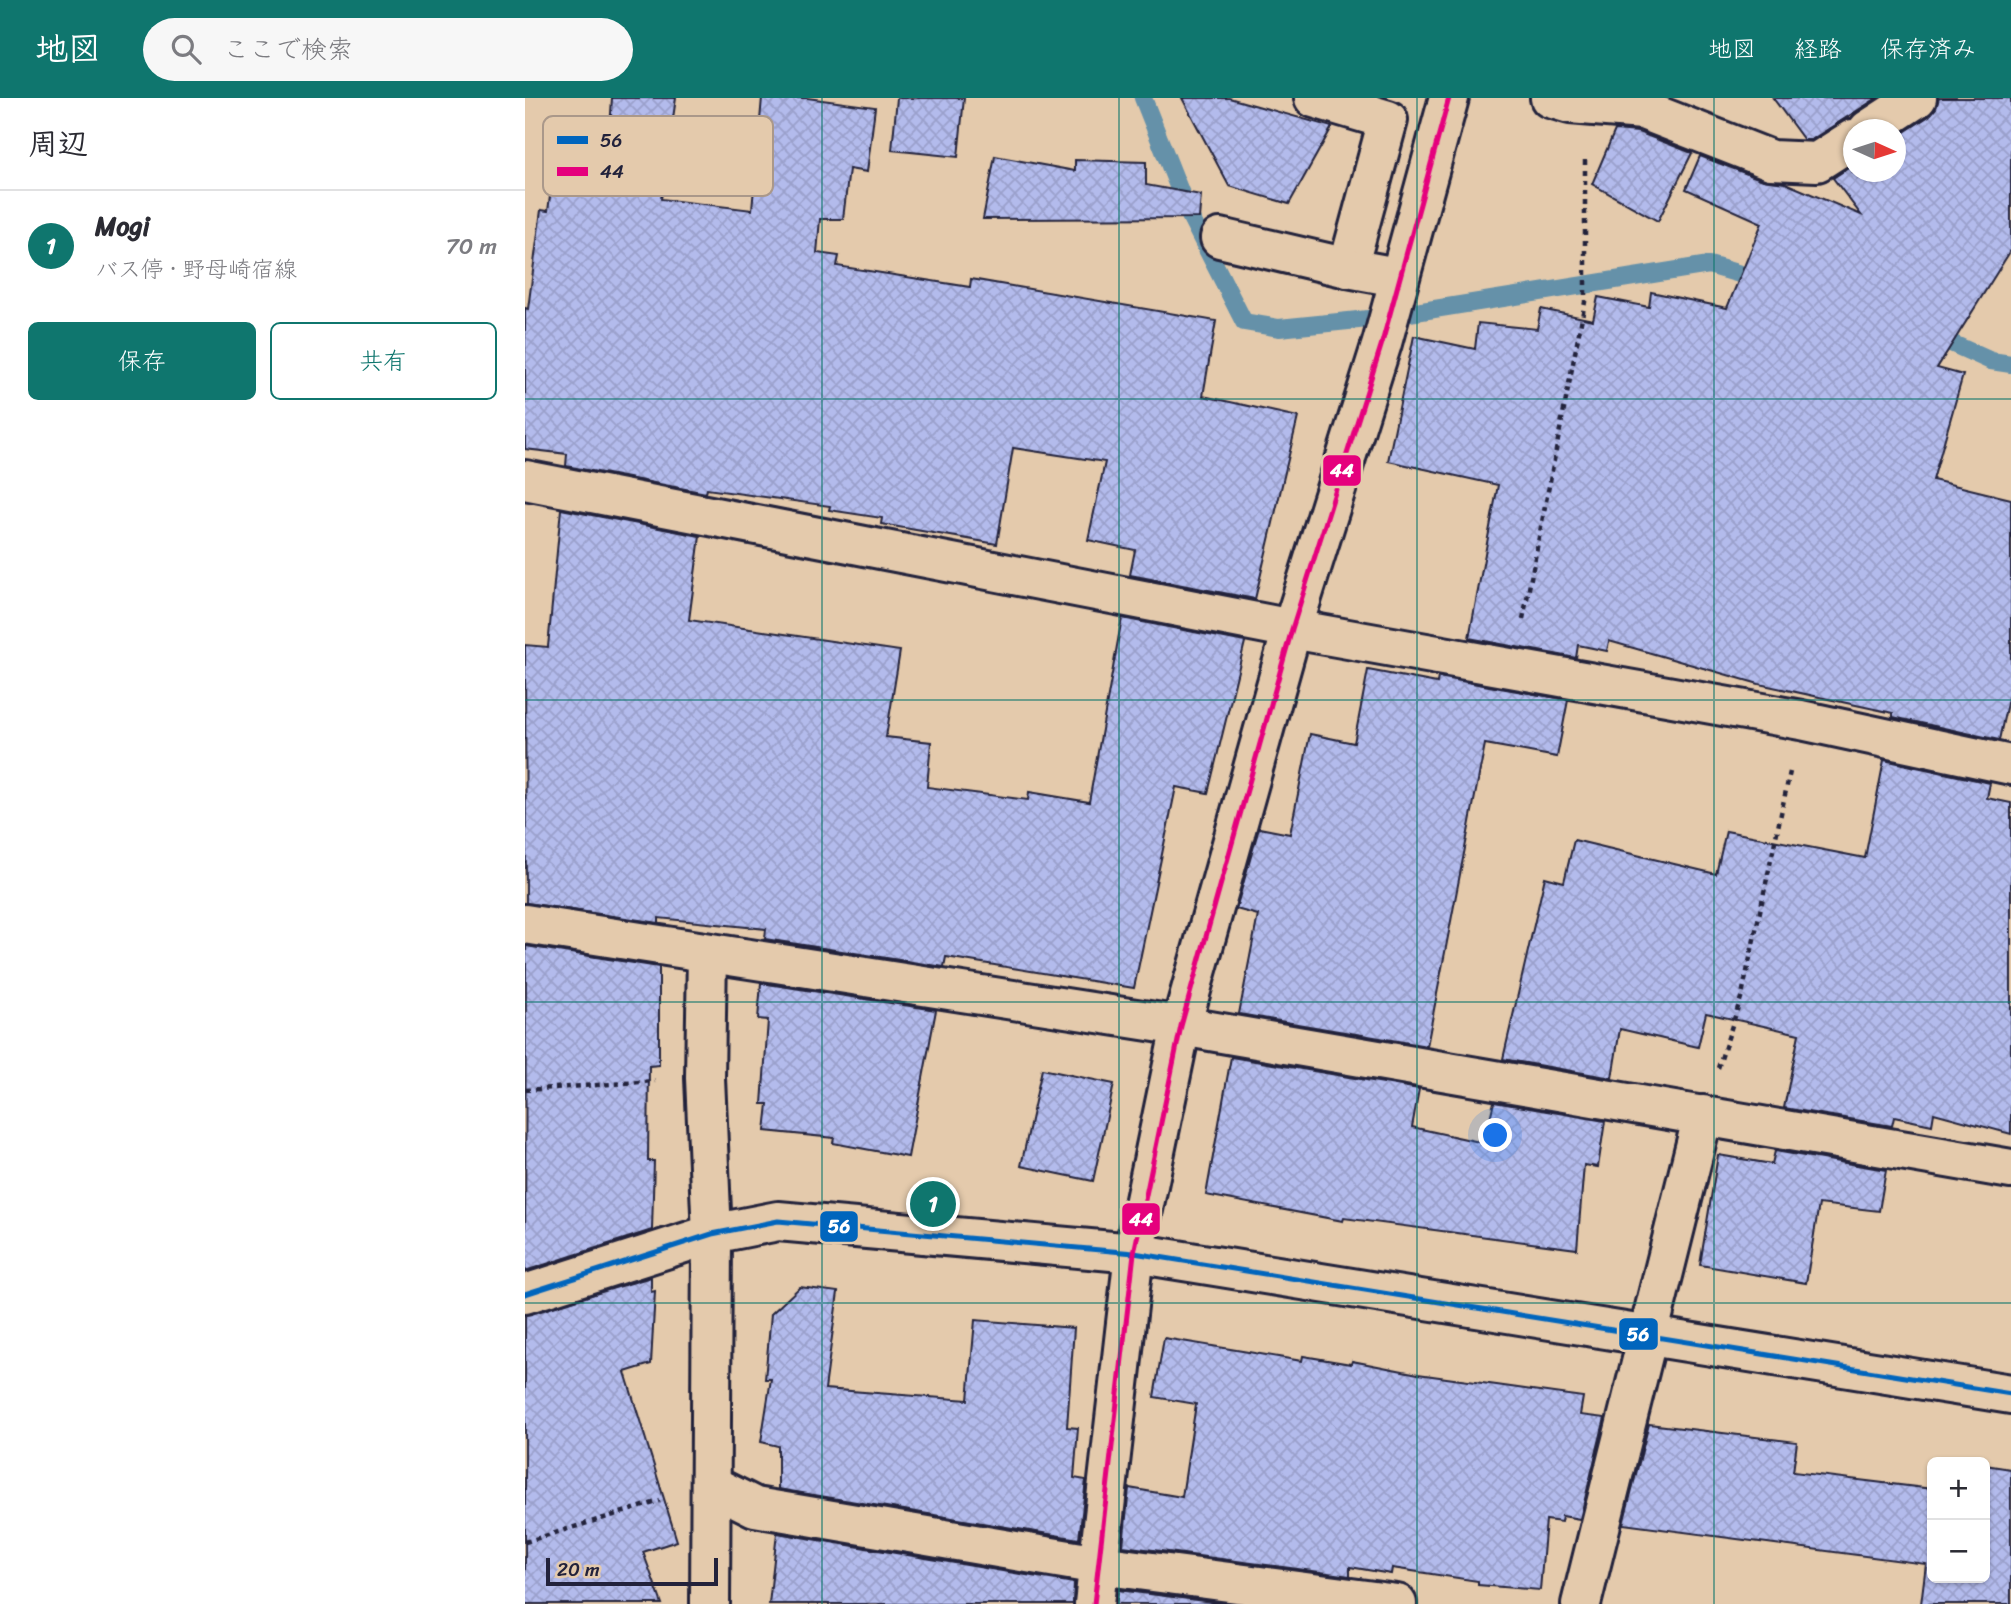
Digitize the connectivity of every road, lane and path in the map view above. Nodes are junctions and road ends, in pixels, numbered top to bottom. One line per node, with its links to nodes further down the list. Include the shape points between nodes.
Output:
1 (1314, 98): 9 (main road, via 1388,120)
2 (1448, 98): 10 (main road)
3 (1549, 98): 5 (main road, via 1570,104)
4 (1917, 98): 6 (main road)
5 (1634, 105): 7 (main road, via 1771,160 1817,162); 13 (path, via 1584,156 1585,302)
6 (1885, 119)
7 (1843, 145)
8 (1220, 238): 9 (main road)
9 (1347, 268): 10 (main road)
10 (1395, 288): 12 (main road, via 1382,343)
11 (525, 480): 12 (main road)
12 (1291, 629): 13 (main road); 18 (main road)
13 (1514, 668): 14 (main road)
14 (1801, 720): 15 (main road); 21 (path, via 1742,995)
15 (2011, 765)
16 (525, 925): 17 (main road)
17 (707, 953): 18 (main road); 19 (main road)
18 (1181, 1026): 21 (main road); 24 (main road)
19 (705, 1078): 20 (path); 23 (main road)
20 (525, 1090)
21 (1703, 1115): 22 (main road); 26 (main road)
22 (2011, 1169)
23 (712, 1234): 24 (main road, via 778,1221); 25 (main road); 28 (main road)
24 (1134, 1253): 26 (main road); 30 (main road)
25 (525, 1294)
26 (1647, 1337): 27 (main road); 34 (main road)
27 (2011, 1394)
28 (711, 1485): 29 (path); 30 (main road, via 755,1507); 31 (main road)
29 (525, 1542)
30 (1099, 1565): 32 (main road); 33 (main road)
31 (710, 1604)
32 (1094, 1604)
33 (1397, 1604)
34 (1581, 1604)

